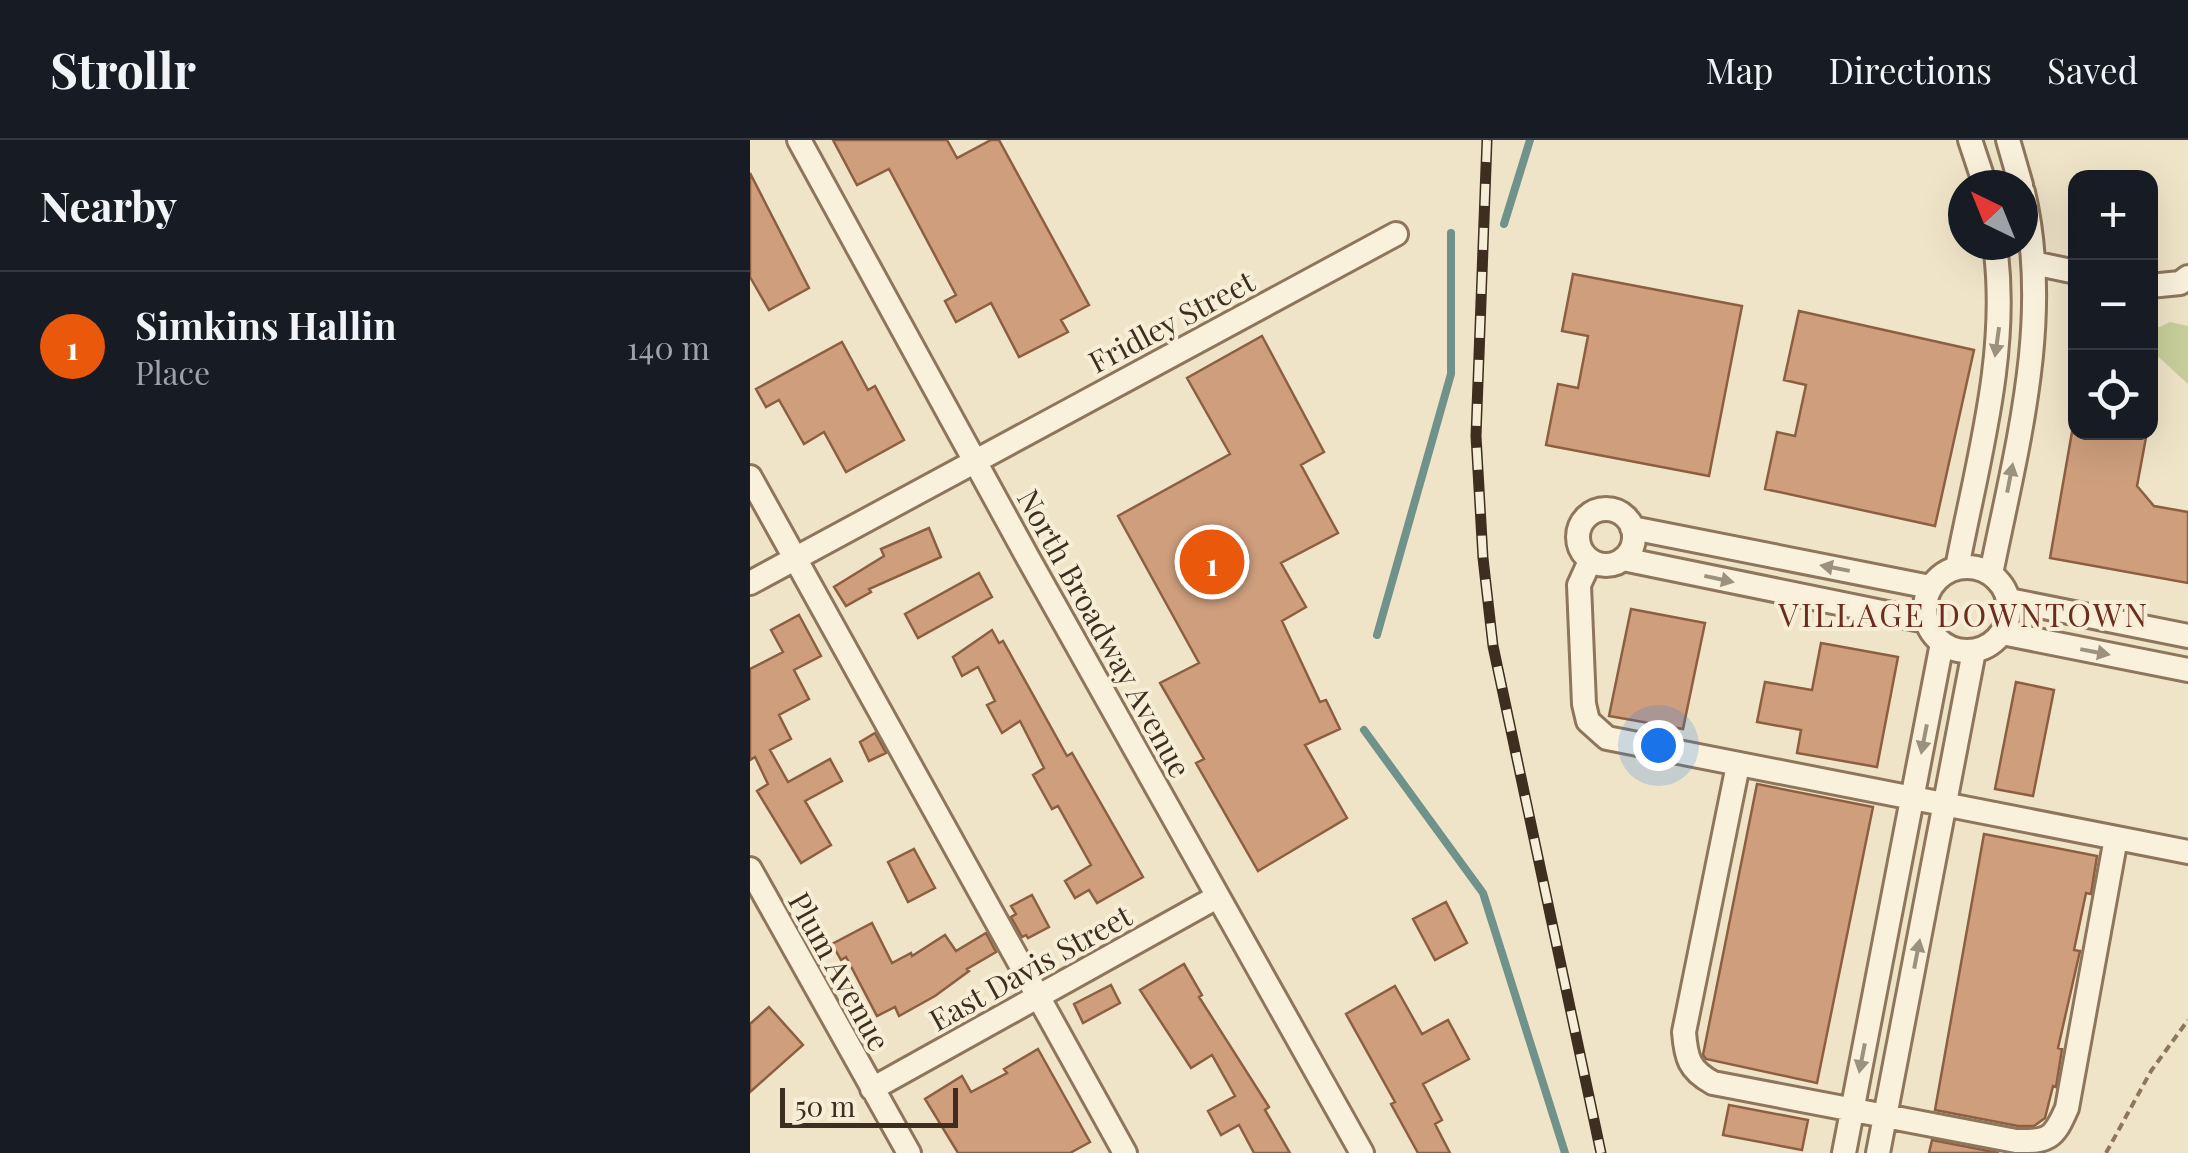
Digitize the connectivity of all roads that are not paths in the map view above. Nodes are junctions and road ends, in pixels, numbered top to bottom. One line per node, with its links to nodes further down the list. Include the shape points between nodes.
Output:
1 (798, 140): 15 (street, North Broadway Avenue)
2 (1970, 140): 4 (street)
3 (2008, 140): 5 (street)
4 (1979, 170)
5 (2017, 170)
6 (1396, 234): 15 (street, Fridley Street)
7 (1996, 260): 13 (street, one-way to 13, via 2000,322)
8 (2033, 260): 9 (street)
9 (2033, 263): 10 (street); 14 (street, via 2036,322)
10 (2068, 270)
11 (2188, 277): 12 (street)
12 (2158, 285)
13 (1990, 393): 14 (street); 21 (street)
14 (2026, 400): 22 (street, one-way to 14)
15 (975, 461): 18 (street, Fridley Street); 38 (street, North Broadway Avenue)
16 (750, 477): 18 (street)
17 (1632, 528): 19 (street); 20 (street, via 1611,510 1584,519 1579,546); 24 (street, one-way to 17)
18 (796, 558): 23 (street, Fridley Street); 39 (street)
19 (1623, 559): 20 (street, via 1607,565); 26 (street, one-way to 26)
20 (1590, 561): 32 (street, via 1578,585 1588,722 1607,738)
21 (1957, 568): 22 (street); 24 (street)
22 (1991, 574): 25 (street)
23 (750, 582)
24 (1930, 587): 26 (street)
25 (2009, 600): 27 (street); 28 (street)
26 (1926, 621): 29 (street)
27 (2002, 633): 30 (street); 31 (street, one-way to 31)
28 (2188, 636)
29 (1942, 643): 30 (street); 33 (street, one-way to 33)
30 (1974, 650): 34 (street)
31 (2188, 670)
32 (1738, 765): 33 (street); 41 (street, via 1684,1032 1686,1058 1695,1073 1713,1082)
33 (1913, 798): 34 (street); 41 (street, one-way to 41)
34 (1947, 804): 35 (street); 42 (street, one-way to 34)
35 (2116, 838): 36 (street); 42 (street, via 2058,1130 2041,1142 2016,1141)
36 (2188, 852)
37 (750, 869): 40 (street, Plum Avenue)
38 (1217, 897): 39 (street, East Davis Street); 45 (street, North Broadway Avenue)
39 (1039, 996): 40 (street, East Davis Street); 44 (street)
40 (872, 1089): 43 (street, Plum Avenue)
41 (1852, 1108): 42 (street); 46 (street)
42 (1885, 1114): 47 (street)
43 (909, 1153)
44 (1125, 1153)
45 (1362, 1153)
46 (1844, 1153)
47 (1878, 1153)

